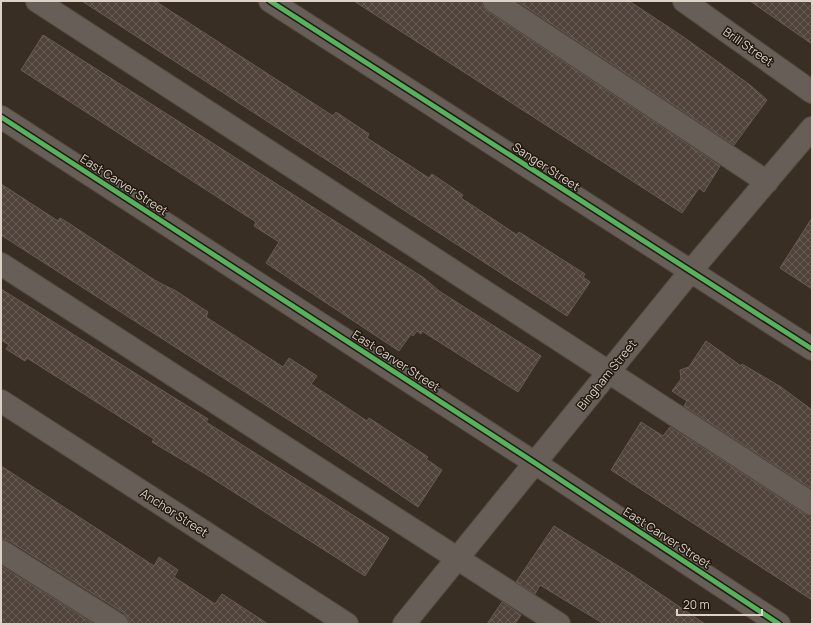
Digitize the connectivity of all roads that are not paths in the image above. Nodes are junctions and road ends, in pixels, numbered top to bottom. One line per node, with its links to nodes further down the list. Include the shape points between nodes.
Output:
1 (37, 1): 12 (street)
2 (270, 1): 10 (street, Sanger Street)
3 (494, 1): 8 (street)
4 (684, 1): 5 (street, Brill Street)
5 (812, 92)
6 (1, 117): 14 (street, East Carver Street)
7 (812, 128): 8 (street, Bingham Street)
8 (767, 182): 10 (street, Bingham Street)
9 (1, 264): 17 (street)
10 (690, 272): 11 (street, Sanger Street); 12 (street, Bingham Street)
11 (812, 349)
12 (609, 372): 14 (street, Bingham Street); 15 (street)
13 (1, 401): 19 (street, Anchor Street)
14 (535, 463): 17 (street, Bingham Street); 22 (street, East Carver Street)
15 (812, 504)
16 (1, 551): 18 (street)
17 (458, 558): 20 (street, Bingham Street); 21 (street)
18 (117, 624)
19 (347, 624)
20 (404, 624)
21 (559, 624)
22 (779, 624)

